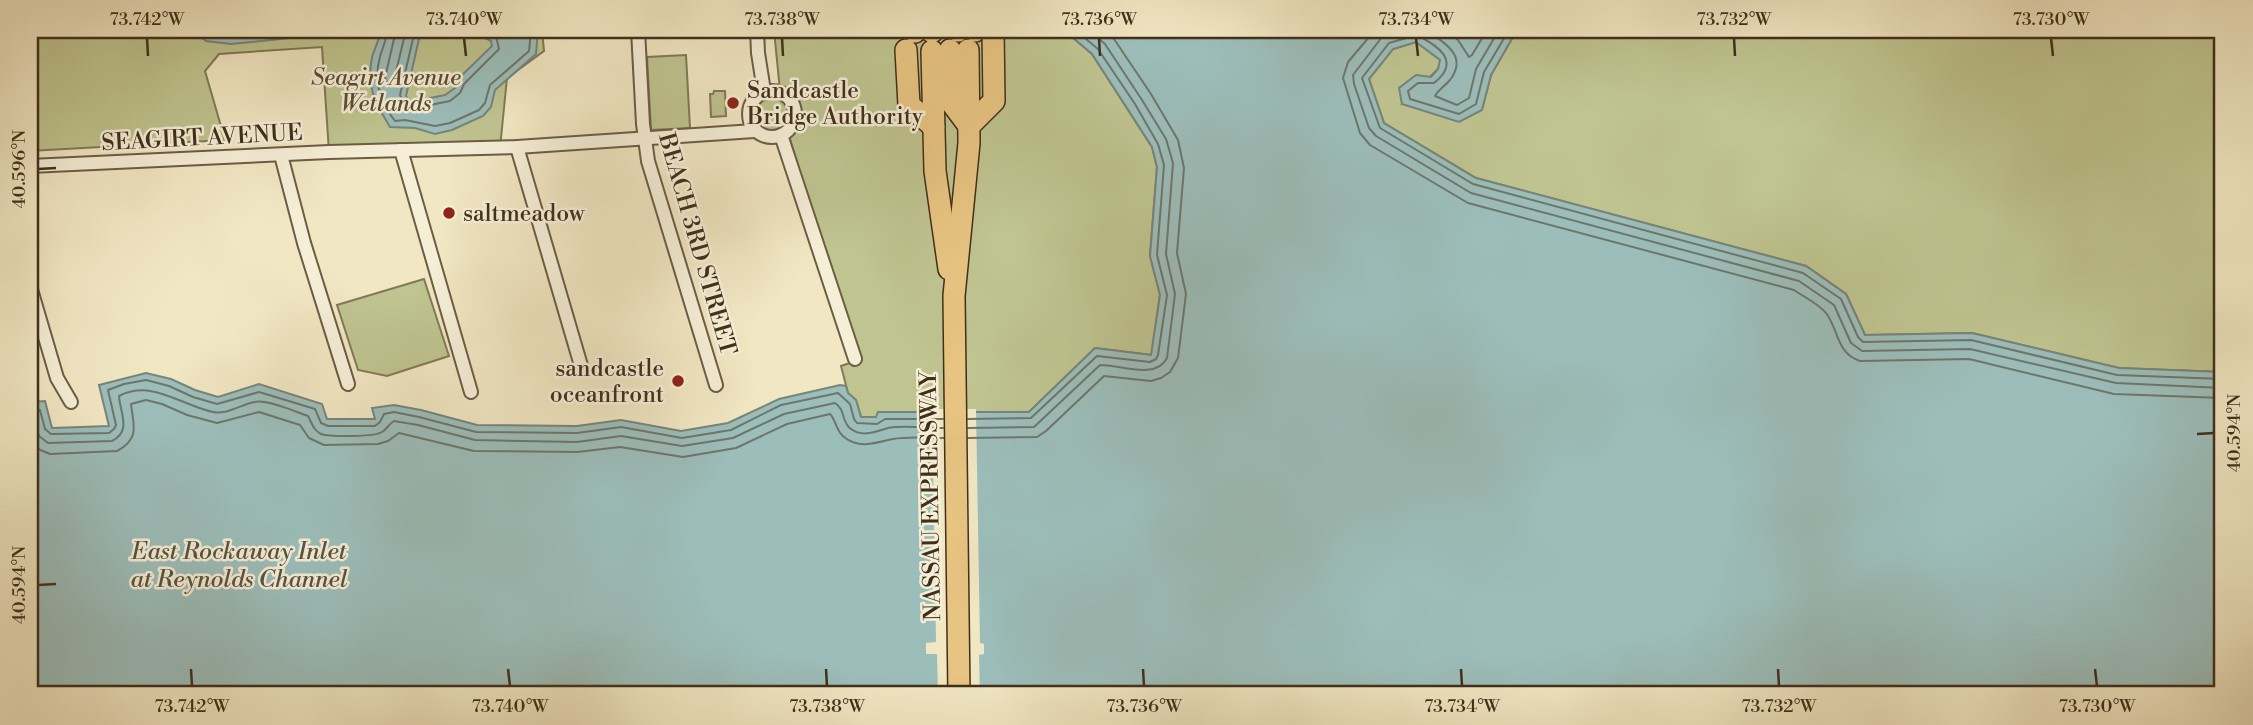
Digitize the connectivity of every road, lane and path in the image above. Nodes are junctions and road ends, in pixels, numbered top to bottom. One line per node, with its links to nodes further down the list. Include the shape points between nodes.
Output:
1 (638, 30): 9 (street, BEACH 3RD STREET)
2 (757, 30): 4 (street)
3 (947, 37): 5 (highway, NASSAU EXPRESSWAY, via 942,103); 5 (highway, via 909,105); 6 (highway, NASSAU EXPRESSWAY); 6 (highway, via 995,101)
4 (764, 91): 7 (street, via 749,107); 8 (street, via 780,92 792,102 793,124)
5 (934, 127): 15 (highway, NASSAU EXPRESSWAY, via 940,216)
6 (969, 127): 15 (highway, NASSAU EXPRESSWAY)
7 (754, 131): 8 (street, via 766,137); 9 (street, SEAGIRT AVENUE)
8 (782, 135): 16 (street)
9 (645, 140): 10 (street, SEAGIRT AVENUE); 19 (street, BEACH 3RD STREET)
10 (517, 148): 11 (street, SEAGIRT AVENUE); 17 (street)
11 (401, 150): 12 (street, SEAGIRT AVENUE); 20 (street)
12 (281, 155): 13 (street, SEAGIRT AVENUE); 18 (street)
13 (30, 166)
14 (30, 286): 21 (street, via 57,378)
15 (954, 296): 22 (highway, NASSAU EXPRESSWAY)
16 (855, 359)
17 (582, 369)
18 (348, 384)
19 (716, 385)
20 (471, 392)
21 (71, 402)
22 (959, 695)

